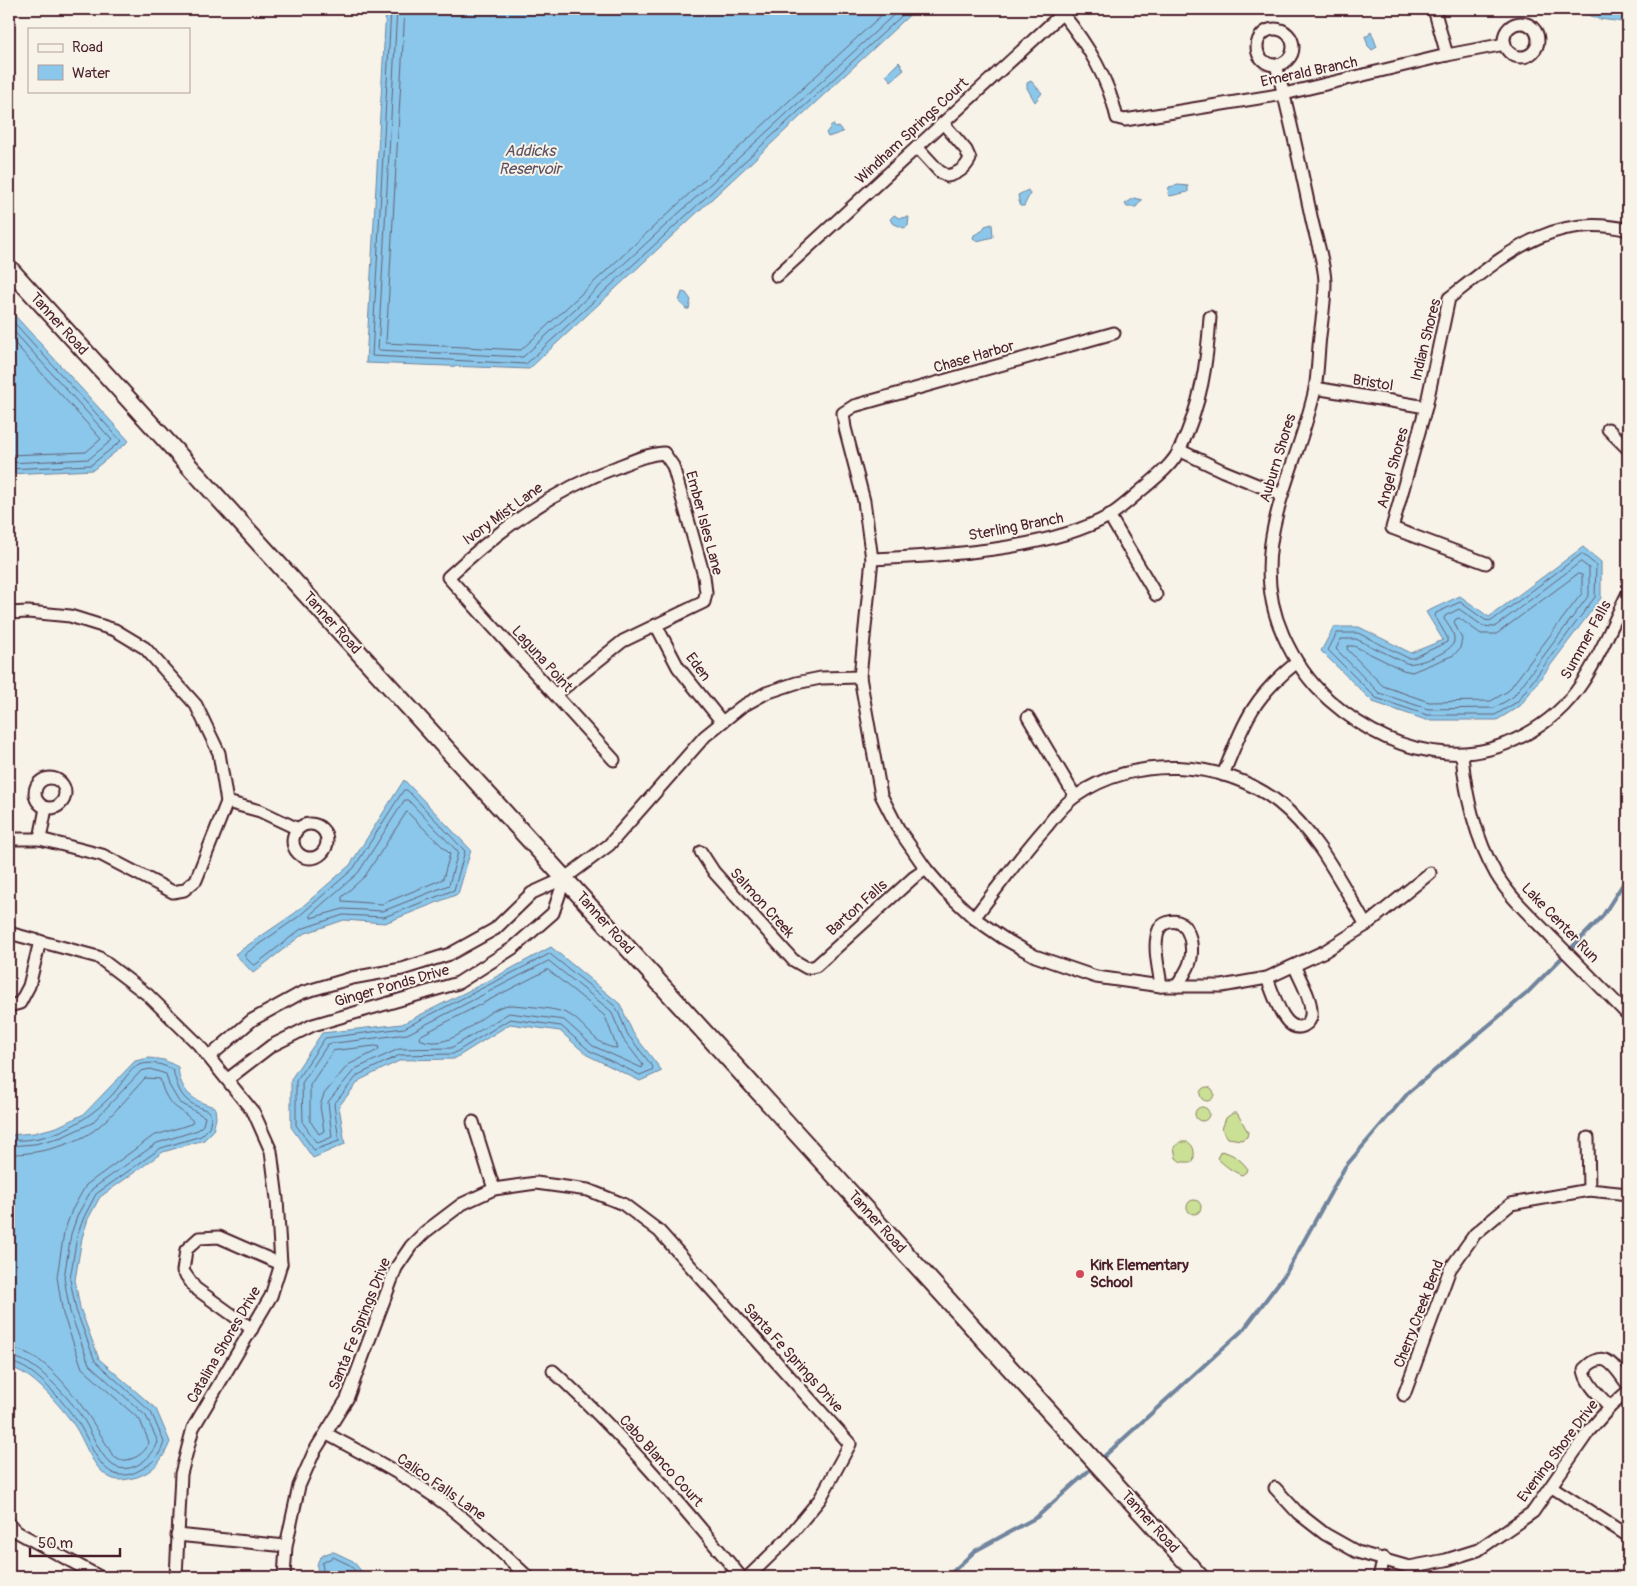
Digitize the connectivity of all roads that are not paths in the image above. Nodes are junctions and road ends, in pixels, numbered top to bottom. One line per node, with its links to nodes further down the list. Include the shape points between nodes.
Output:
1 (1434, 9): 4 (street)
2 (1065, 11): 6 (street, Emerald Branch, via 1098,65 1117,118 1125,120); 7 (street, Windham Springs Court)
3 (1505, 44): 4 (street, Emerald Branch)
4 (1447, 55): 6 (street, Emerald Branch)
5 (1276, 65): 6 (street, Auburn Shores)
6 (1284, 94): 14 (street, Auburn Shores, via 1325,281)
7 (943, 123): 8 (street, Windham Springs Court); 8 (street, via 966,150 970,159 967,165 956,174 947,176)
8 (917, 147): 11 (street, Windham Springs Court)
9 (1628, 230): 15 (street, Indian Shores, via 1597,225 1574,227 1531,239 1449,298)
10 (9, 268): 46 (main road, Tanner Road)
11 (777, 276)
12 (1210, 317): 18 (street, Sterling Branch, via 1200,396)
13 (1114, 333): 22 (street, Chase Harbor, via 854,406 843,413 844,428 864,501)
14 (1315, 388): 15 (street, Bristol); 20 (street, Auburn Shores)
15 (1426, 407): 23 (street, Angel Shores, via 1392,528)
16 (1608, 429): 17 (street)
17 (1628, 449)
18 (1180, 450): 20 (street); 21 (street, Sterling Branch, via 1149,484)
19 (664, 453): 24 (street, Ivory Mist Lane, via 594,476 553,495 510,524); 28 (street, Ember Isles Lane, via 673,466 706,593 704,602)
20 (1282, 495): 29 (street, Auburn Shores, via 1268,562 1270,596 1278,624)
21 (1110, 516): 22 (street, Sterling Branch, via 1078,530 1036,541 940,556); 26 (street)
22 (872, 559): 30 (street)
23 (1486, 563)
24 (448, 577): 31 (street, Laguna Point)
25 (1628, 592): 34 (street, Summer Falls, via 1581,684 1552,716 1512,741 1485,751)
26 (1156, 595)
27 (9, 613): 38 (street, via 70,616 116,630 145,648 196,705 220,753)
28 (656, 625): 31 (street, via 623,641); 33 (street, Eden, via 678,667)
29 (1296, 663): 34 (street, Auburn Shores, via 1324,696 1350,719 1384,738 1408,747); 36 (street, via 1255,703)
30 (860, 677): 33 (street, Ginger Ponds Drive, via 821,678 796,683 741,706); 44 (street, via 881,795 899,830)
31 (555, 696): 35 (street, Laguna Point)
32 (1028, 717): 37 (street)
33 (722, 722): 46 (street, Ginger Ponds Drive, via 679,764 609,845)
34 (1462, 754): 57 (street, Lake Center Run, via 1482,846 1496,874 1514,900)
35 (614, 760)
36 (1223, 774): 37 (street, via 1186,768 1136,770 1111,778); 48 (street, via 1278,802 1302,827 1327,859)
37 (1076, 796): 47 (street, via 1034,840)
38 (227, 802): 40 (street, via 260,811); 42 (street, via 196,880 184,890 173,892 102,855)
39 (46, 808): 42 (street)
40 (298, 829)
41 (9, 839): 42 (street)
42 (40, 839)
43 (701, 852): 52 (street, Salmon Creek, via 714,872 786,952)
44 (926, 869): 47 (street, via 944,891); 52 (street, Barton Falls, via 816,966)
45 (1430, 873): 48 (street)
46 (565, 878): 58 (street, Ginger Ponds Drive, via 532,893 495,929 450,954 301,993 252,1020); 59 (street, Ginger Ponds Drive, via 553,913 513,948 458,984 313,1025 270,1046); 87 (main road, Tanner Road)
47 (974, 918): 54 (street, via 1027,952 1069,969 1122,982)
48 (1366, 925): 51 (street)
49 (9, 933): 50 (street, Catalina Shores Drive)
50 (40, 941): 56 (street, via 29,986 20,1003); 58 (street, Catalina Shores Drive, via 98,957 148,995)
51 (1295, 967): 53 (street); 53 (street, via 1311,1010 1310,1020 1305,1025 1297,1028 1289,1025)
52 (807, 968)
53 (1267, 978): 55 (street, via 1222,986)
54 (1161, 986): 55 (street); 55 (street, via 1156,946 1158,930 1165,923 1174,921 1184,926 1192,950 1190,964)
55 (1177, 986)
56 (9, 1006)
57 (1628, 1016)
58 (209, 1057): 59 (street, Catalina Shores Drive)
59 (228, 1079): 65 (street, Catalina Shores Drive, via 254,1113 271,1151 278,1199)
60 (473, 1122): 62 (street)
61 (1588, 1138): 63 (street)
62 (494, 1189): 72 (street, Santa Fe Springs Drive, via 462,1204 425,1232 396,1268 347,1399); 86 (street, Santa Fe Springs Drive, via 536,1183 562,1186 588,1190 623,1204 659,1231 850,1444 820,1499 786,1540)
63 (1589, 1190): 64 (street, Cherry Creek Bend); 70 (street, Cherry Creek Bend, via 1512,1204 1475,1234 1450,1269)
64 (1628, 1194)
65 (281, 1264): 66 (street, Catalina Shores Drive, via 271,1296); 66 (street, via 219,1237 199,1238 186,1250 184,1270 195,1288)
66 (252, 1329): 76 (street, Catalina Shores Drive, via 193,1428 181,1474)
67 (553, 1371): 85 (street, Cabo Blanco Court, via 591,1406 666,1486)
68 (1628, 1385): 71 (street, via 1608,1360 1593,1360 1584,1369 1584,1375)
69 (1628, 1391): 71 (street, Evening Shore Drive)
70 (1404, 1395)
71 (1610, 1407): 73 (street, Evening Shore Drive, via 1589,1431)
72 (327, 1434): 78 (street, Santa Fe Springs Drive, via 314,1452 299,1486); 84 (street, Calico Falls Lane, via 399,1473 445,1504 488,1538)
73 (1552, 1487): 77 (street); 80 (street, Evening Shore Drive, via 1533,1512 1478,1550)
74 (1276, 1488): 79 (street, Evening Shore Drive, via 1298,1513 1325,1534 1357,1552)
75 (9, 1524): 81 (street, via 17,1532)
76 (177, 1535): 78 (street); 82 (street, Catalina Shores Drive)
77 (1628, 1536)
78 (286, 1546): 83 (street, Santa Fe Springs Drive)
79 (1384, 1558): 80 (street, Evening Shore Drive); 88 (street)
80 (1408, 1572)
81 (100, 1577)
82 (176, 1577)
83 (284, 1577)
84 (528, 1577)
85 (741, 1577)
86 (748, 1577)
87 (1200, 1577)
88 (1379, 1577)

